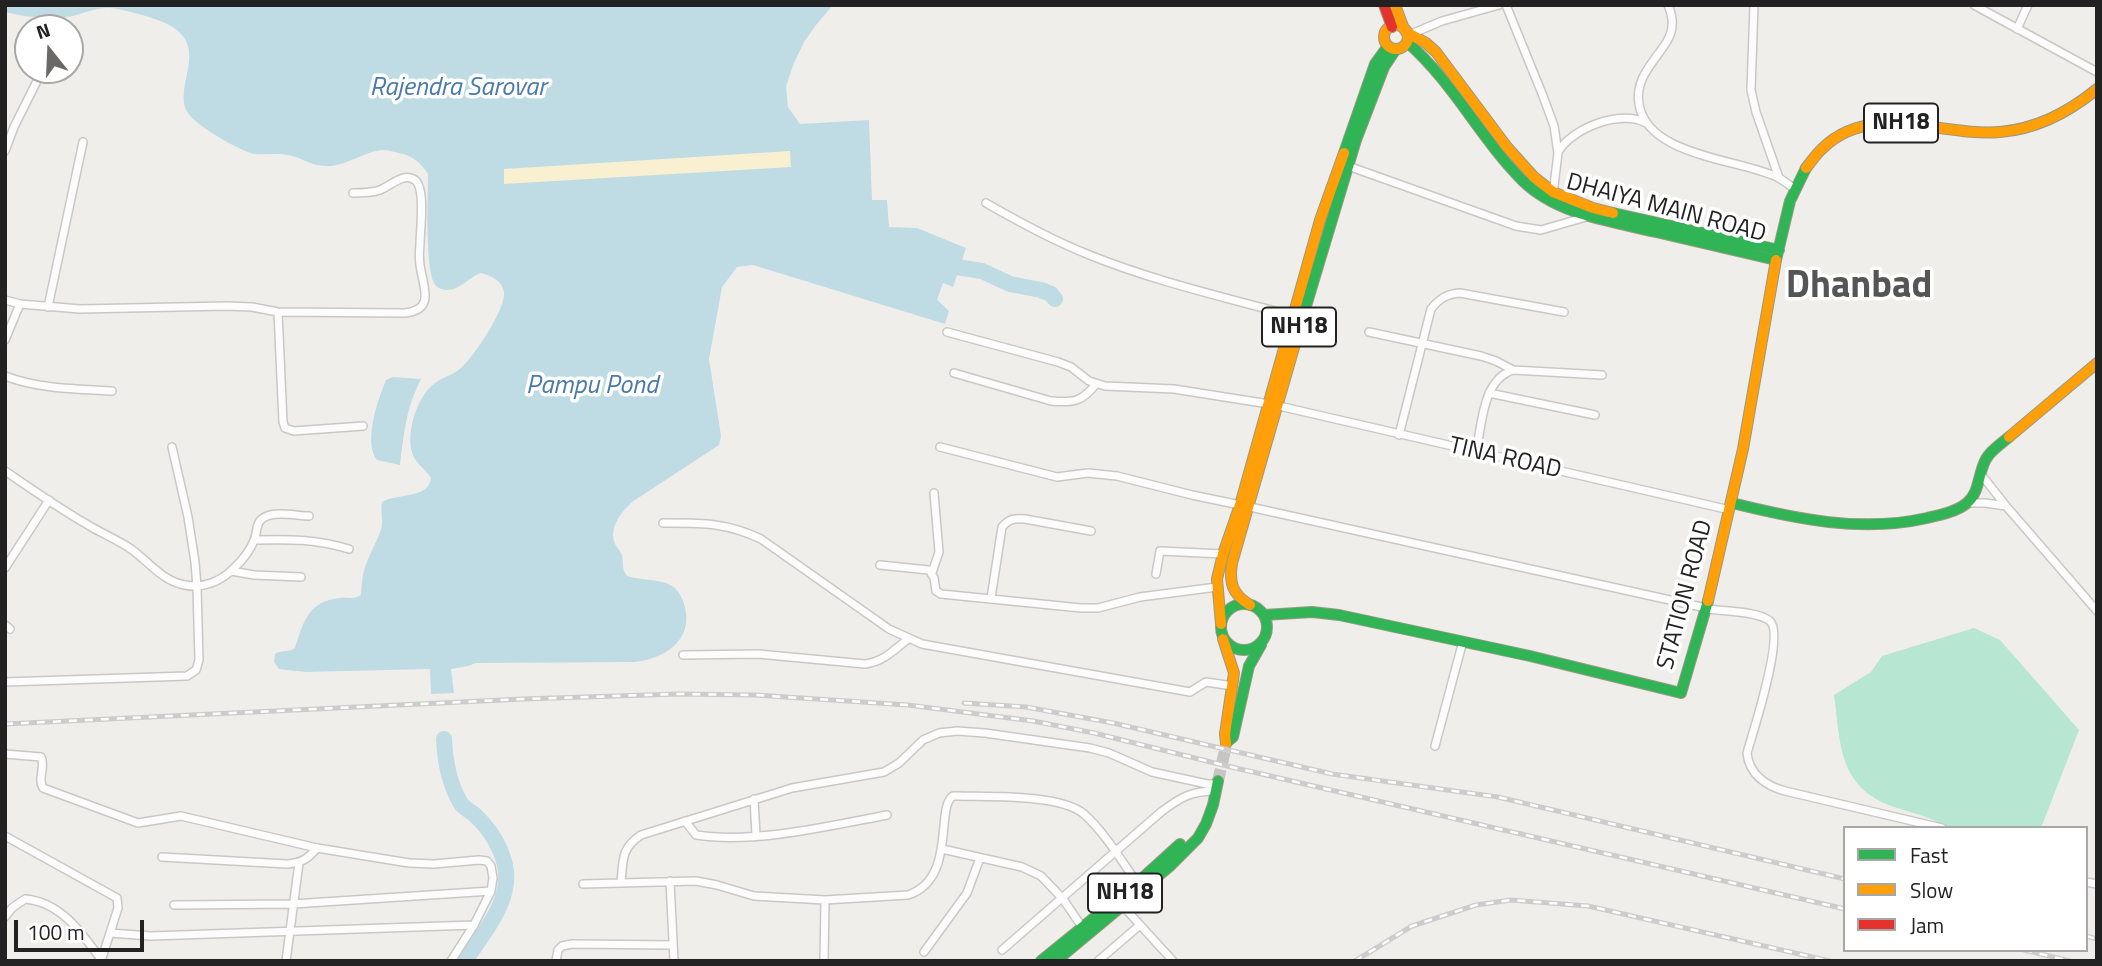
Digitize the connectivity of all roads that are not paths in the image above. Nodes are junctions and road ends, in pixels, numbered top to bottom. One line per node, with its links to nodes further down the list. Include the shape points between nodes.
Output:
1 (1384, 5): 9 (main road)
2 (1395, 5): 11 (main road, DHAIYA MAIN ROAD)
3 (1499, 5): 11 (street)
4 (1506, 5): 19 (street, via 1550,113)
5 (1668, 5): 16 (street, via 1671,34 1650,63 1639,90 1639,106)
6 (1754, 5): 21 (street, via 1751,90)
7 (1974, 5): 10 (street)
8 (2028, 5): 10 (street)
9 (1392, 27): 11 (main road); 12 (main road, NH18, via 1384,37)
10 (2017, 29): 13 (street)
11 (1407, 34): 12 (main road, NH18, via 1403,47); 24 (main road, DHAIYA MAIN ROAD, via 1522,180 1542,196)
12 (1392, 47): 20 (main road, NH18); 33 (main road, NH18, via 1376,64 1342,153)
13 (2097, 72)
14 (36, 84): 18 (street)
15 (2097, 89): 22 (main road, NH18, via 2068,111 2007,132 1892,123 1853,130 1825,146)
16 (1648, 124): 19 (street, via 1628,118 1600,124 1576,133); 21 (street, via 1678,146)
17 (83, 142): 30 (street)
18 (5, 151)
19 (1558, 153): 24 (street)
20 (1347, 166): 26 (street, via 1516,226 1541,230); 46 (main road, NH18)
21 (1779, 178): 22 (street)
22 (1795, 189): 27 (main road, NH18)
23 (353, 193): 31 (street, via 378,191 404,178 419,184 423,305 405,313)
24 (1552, 197): 26 (main road, DHAIYA MAIN ROAD, via 1563,208); 27 (main road, DHAIYA MAIN ROAD)
25 (986, 203): 33 (street, via 1086,254)
26 (1590, 216): 27 (main road, DHAIYA MAIN ROAD)
27 (1778, 255): 59 (main road, STATION ROAD)
28 (5, 300): 29 (street)
29 (20, 304): 30 (street); 36 (street)
30 (48, 307): 31 (street, via 244,306)
31 (278, 312): 48 (street, via 285,428)
32 (1563, 312): 37 (street, via 1448,294 1431,309)
33 (1293, 316): 46 (main road, NH18)
34 (947, 332): 43 (street, via 1058,362)
35 (1369, 332): 37 (street)
36 (5, 340)
37 (1422, 343): 39 (street, via 1481,356); 49 (street)
38 (2095, 367): 54 (main road, via 1992,451)
39 (1513, 370): 41 (street); 45 (street, via 1496,379)
40 (954, 373): 43 (street, via 1051,401 1076,401)
41 (1602, 375)
42 (5, 376): 44 (street, via 46,387)
43 (1096, 384): 46 (street, TINA ROAD, via 1174,389)
44 (111, 391)
45 (1489, 393): 47 (street); 52 (street)
46 (1274, 405): 49 (street, TINA ROAD); 58 (main road, NH18)
47 (1595, 415)
48 (363, 426)
49 (1399, 435): 52 (street, TINA ROAD)
50 (172, 447): 73 (street)
51 (940, 447): 58 (street, via 1057,477 1088,473 1132,478)
52 (1476, 452): 59 (street, TINA ROAD)
53 (6, 473): 56 (street)
54 (1980, 473): 57 (main road, via 1975,493); 60 (street)
55 (934, 493): 70 (street, via 939,552)
56 (49, 500): 68 (street); 73 (street, via 128,547 169,579)
57 (1966, 503): 59 (main road, via 1902,525 1876,527); 60 (street)
58 (1245, 506): 66 (main road, NH18); 76 (main road, NH18, via 1230,576 1234,594); 77 (street)
59 (1731, 506): 77 (main road, STATION ROAD)
60 (2006, 506): 78 (street)
61 (309, 516): 64 (street, via 262,519)
62 (663, 523): 82 (street, via 741,529)
63 (1091, 531): 75 (street, via 1025,519 1007,521 1002,527)
64 (255, 540): 65 (street, via 309,540); 69 (street)
65 (349, 549)
66 (1223, 554): 71 (street, via 1160,551); 74 (main road, NH18)
67 (880, 565): 70 (street)
68 (5, 568)
69 (231, 571): 72 (street); 73 (street)
70 (932, 573): 75 (street, via 941,594)
71 (1156, 574)
72 (301, 577)
73 (197, 587): 85 (street, via 199,660 196,670 187,676)
74 (1217, 587): 75 (street, via 1140,597 1098,608); 80 (main road, NH18)
75 (991, 598)
76 (1250, 605): 79 (main road, NH18); 80 (main road, via 1228,610)
77 (1706, 609): 83 (main road, STATION ROAD, via 1681,693); 94 (street, via 1752,614 1768,620 1774,629 1771,663 1747,753 1760,779 1785,791)
78 (2097, 611)
79 (1264, 615): 81 (main road, NH18); 83 (main road, STATION ROAD, via 1339,615)
80 (1222, 630): 81 (main road, via 1229,645 1240,650 1257,646); 86 (main road, NH18)
81 (1265, 637): 86 (main road, NH18, via 1251,660 1233,737 1227,744)
82 (908, 639): 84 (street, via 884,659 865,664 758,654); 86 (street, via 1190,692 1206,682)
83 (1463, 641): 87 (street)
84 (682, 655)
85 (5, 682)
86 (1233, 686)
87 (1435, 746)
88 (5, 754): 97 (street, via 41,757 43,788 128,821 181,816)
89 (1218, 785): 90 (street, via 1152,772 1090,748 957,731 923,740 884,772); 93 (main road, NH18); 99 (street, via 1180,798)
90 (754, 799): 92 (street); 95 (street)
91 (887, 815): 95 (street)
92 (685, 821): 95 (street, via 696,835); 104 (street, via 630,843)
93 (1206, 824): 105 (main road, NH18); 110 (main road, NH18, via 1169,867)
94 (1934, 826)
95 (756, 835)
96 (5, 836): 118 (street, via 117,898)
97 (317, 848): 102 (street); 107 (street, via 410,863 487,861 493,878)
98 (943, 849): 99 (street, via 946,803 958,796 1068,804 1083,813); 101 (street); 109 (street, via 917,892)
99 (1115, 851): 105 (street); 108 (street)
100 (162, 857): 102 (street)
101 (980, 858): 108 (street, via 1041,876); 121 (street, via 967,893)
102 (299, 863): 111 (street)
103 (670, 881): 104 (street); 109 (street, via 717,884 754,896); 119 (street)
104 (621, 883): 106 (street)
105 (1137, 883): 110 (main road, NH18)
106 (583, 884)
107 (491, 891): 111 (street); 114 (street)
108 (1063, 898): 116 (street); 120 (street)
109 (825, 900): 127 (street)
110 (1119, 903): 115 (street); 116 (main road, NH18); 129 (main road, NH18)
111 (293, 904): 112 (street); 117 (street)
112 (174, 905)
113 (5, 917): 122 (street, via 25,899 54,906)
114 (474, 925): 117 (street); 124 (street)
115 (1140, 925): 130 (street); 131 (street)
116 (1082, 927): 128 (main road, NH18)
117 (289, 931): 118 (street); 123 (street)
118 (110, 933): 122 (street)
119 (673, 945): 125 (street, via 572,944 558,950); 126 (street)
120 (1002, 950)
121 (924, 953)
122 (101, 961)
123 (286, 961)
124 (451, 961)
125 (556, 961)
126 (674, 961)
127 (824, 961)
128 (1041, 961)
129 (1056, 961)
130 (1098, 961)
131 (1173, 961)

